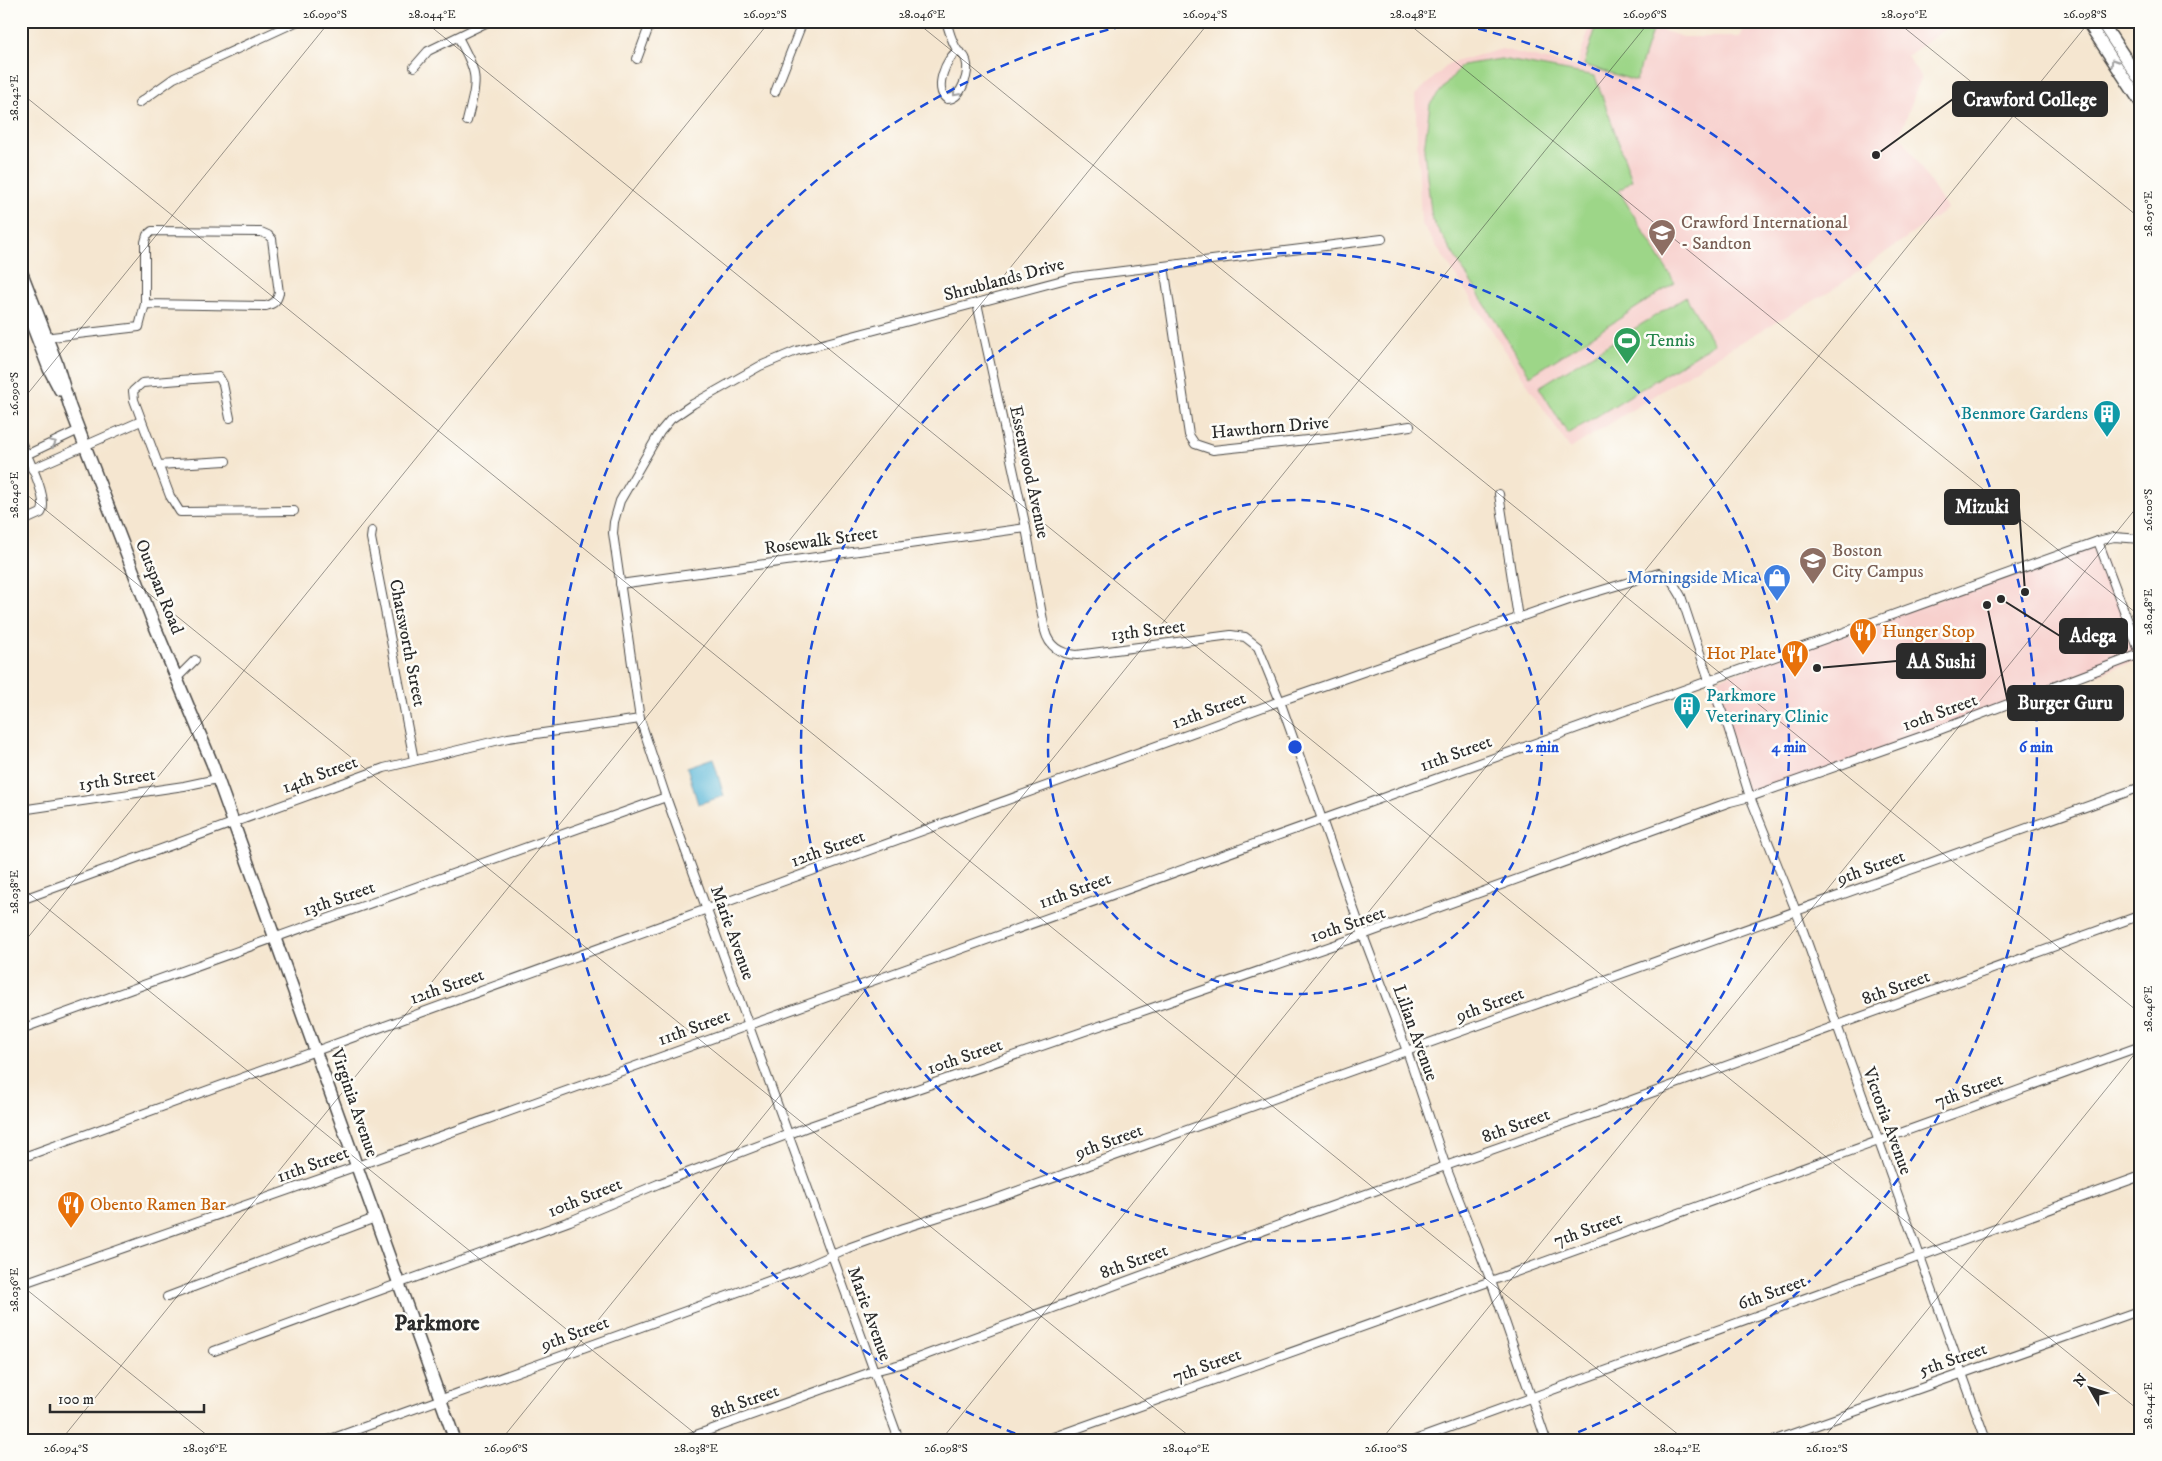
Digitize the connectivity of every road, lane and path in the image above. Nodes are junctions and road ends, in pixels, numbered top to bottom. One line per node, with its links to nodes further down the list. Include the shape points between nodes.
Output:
1 (298, 21): 14 (street, via 174,78)
2 (490, 21): 8 (street)
3 (651, 21): 10 (street)
4 (803, 21): 13 (street)
5 (946, 21): 9 (street)
6 (2087, 21): 15 (street, one-way to 6)
7 (2102, 21): 12 (street)
8 (458, 37): 11 (street, via 428,51); 16 (street, via 475,72 476,82)
9 (958, 51): 9 (street, one-way to 9, via 966,58 966,71 958,94 947,99 941,88 944,73 949,58)
10 (637, 59)
11 (414, 67)
12 (2141, 82)
13 (775, 92)
14 (139, 103)
15 (2141, 103)
16 (467, 121)
17 (1382, 239): 18 (street, Shrublands Drive)
18 (1164, 266): 21 (street, Shrublands Drive, via 1056,281); 26 (street, Hawthorn Drive, via 1189,435 1195,444 1213,450)
19 (21, 271): 23 (street, Outspan Road)
20 (21, 296): 23 (street, Outspan Road)
21 (977, 303): 28 (street, Shrublands Drive, via 840,338 779,358 693,404 671,419); 38 (street, Essenwood Avenue)
22 (145, 304): 22 (street, via 273,305 279,293 272,239 261,232 152,231 145,242); 23 (street, via 142,322 137,328)
23 (42, 339): 27 (street, Outspan Road)
24 (230, 418): 25 (street, via 219,377 138,385 133,394)
25 (141, 422): 30 (street); 33 (street)
26 (1410, 426)
27 (79, 430): 30 (street, Outspan Road); 31 (street, one-way to 27)
28 (660, 432): 42 (street, Marie Avenue, via 616,512 613,533)
29 (21, 442): 31 (street)
30 (86, 447): 34 (street); 48 (street, Outspan Road)
31 (26, 455): 34 (street)
32 (226, 461): 33 (street)
33 (158, 465): 36 (street, via 173,503 180,512)
34 (32, 469): 37 (street, via 44,508 38,515)
35 (1498, 494): 43 (street)
36 (294, 511)
37 (21, 522)
38 (1026, 528): 42 (street, Rosewalk Street); 45 (street, Essenwood Avenue, via 1045,631)
39 (372, 531): 52 (street, Chatsworth Street)
40 (2141, 539): 41 (street, 11th Street, via 2114,537)
41 (2098, 541): 46 (street); 49 (street, 11th Street)
42 (620, 584): 51 (street, Marie Avenue)
43 (1518, 618): 49 (street, 12th Street, via 1647,575 1662,574 1679,589); 50 (street, 12th Street)
44 (1250, 640): 45 (street, 13th Street, via 1231,635 1078,655 1064,653); 50 (street, Lilian Avenue, via 1261,652)
45 (1052, 646)
46 (2140, 655): 56 (street, 10th Street)
47 (195, 660): 48 (street)
48 (177, 678): 53 (street, Outspan Road)
49 (1709, 680): 56 (street); 58 (street, 11th Street)
50 (1280, 701): 58 (street, Lilian Avenue); 61 (street, 12th Street)
51 (640, 719): 52 (street, 14th Street, via 508,738); 55 (street, Marie Avenue)
52 (414, 760): 59 (street, 14th Street)
53 (216, 779): 57 (street, 15th Street); 59 (street, Virginia Avenue)
54 (2141, 787): 62 (street, 9th Street)
55 (666, 797): 61 (street, Marie Avenue); 65 (street, 13th Street)
56 (1750, 797): 62 (street, Victoria Avenue); 64 (street, 10th Street)
57 (21, 810)
58 (1321, 818): 64 (street, Lilian Avenue); 66 (street, 11th Street)
59 (233, 823): 60 (street, 14th Street); 65 (street, Virginia Avenue)
60 (21, 900)
61 (707, 909): 66 (street, Marie Avenue); 70 (street, 12th Street)
62 (1796, 911): 67 (street, Victoria Avenue); 71 (street, 9th Street)
63 (2141, 915): 67 (street, 8th Street)
64 (1363, 936): 71 (street, Lilian Avenue); 72 (street, 10th Street)
65 (274, 937): 68 (street, 13th Street); 70 (street, Virginia Avenue)
66 (749, 1024): 72 (street, Marie Avenue); 75 (street, 11th Street)
67 (1836, 1026): 73 (street, Victoria Avenue); 76 (street, 8th Street)
68 (21, 1029)
69 (2141, 1046): 73 (street, 7th Street)
70 (316, 1050): 74 (street, 12th Street); 75 (street, Virginia Avenue)
71 (1407, 1051): 76 (street, Lilian Avenue); 80 (street, 9th Street)
72 (789, 1135): 80 (street, Marie Avenue); 82 (street, 10th Street, via 570,1221)
73 (1878, 1140): 79 (street, Victoria Avenue); 81 (street, 7th Street)
74 (21, 1158)
75 (357, 1166): 78 (street, Virginia Avenue); 83 (street, 11th Street)
76 (1446, 1167): 81 (street, Lilian Avenue); 87 (street, 8th Street)
77 (2141, 1176): 79 (street, 6th Street)
78 (375, 1218): 82 (street, Virginia Avenue); 84 (street)
79 (1920, 1255): 88 (street, Victoria Avenue); 89 (street, 6th Street)
80 (832, 1256): 87 (street, Marie Avenue); 90 (street, 9th Street)
81 (1491, 1281): 89 (street, Lilian Avenue); 96 (street, 7th Street)
82 (399, 1283): 86 (street, 10th Street); 90 (street, Virginia Avenue)
83 (21, 1284)
84 (167, 1297)
85 (2141, 1310): 88 (street, 5th Street)
86 (214, 1351)
87 (874, 1371): 94 (street, 8th Street); 95 (street, Marie Avenue)
88 (1962, 1373): 99 (street, 5th Street); 100 (street, Victoria Avenue)
89 (1530, 1398): 97 (street, 6th Street); 98 (street, Lilian Avenue)
90 (441, 1400): 92 (street, 9th Street); 93 (street, Virginia Avenue)
91 (2141, 1438): 101 (street)
92 (328, 1440)
93 (455, 1440)
94 (682, 1440)
95 (899, 1440)
96 (1045, 1440)
97 (1415, 1440)
98 (1546, 1440)
99 (1775, 1440)
100 (1986, 1440)
101 (2136, 1440)

